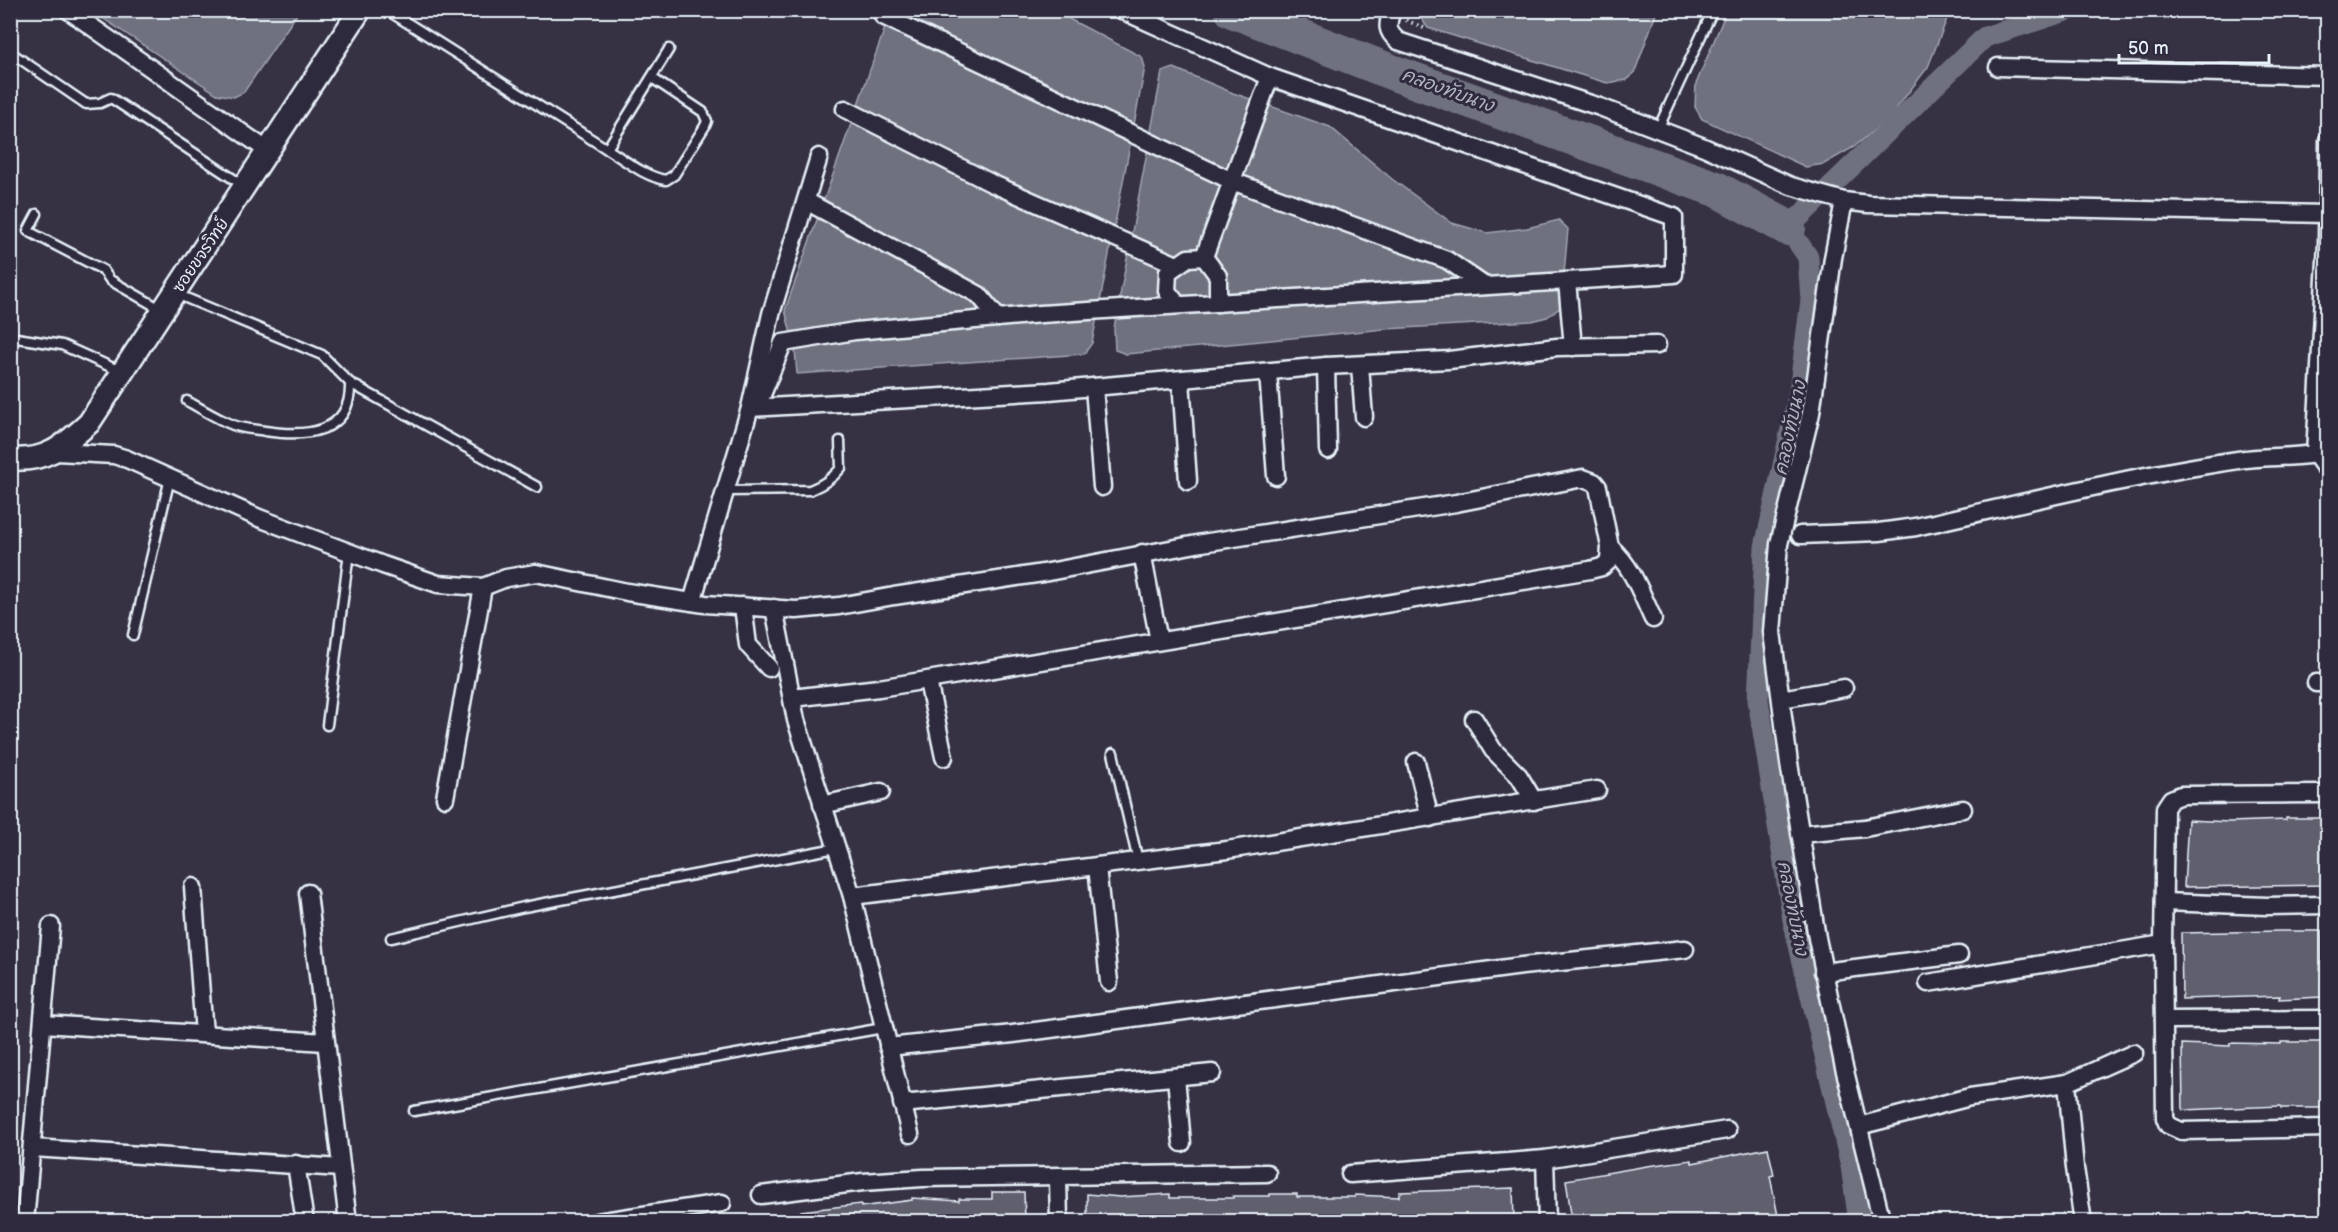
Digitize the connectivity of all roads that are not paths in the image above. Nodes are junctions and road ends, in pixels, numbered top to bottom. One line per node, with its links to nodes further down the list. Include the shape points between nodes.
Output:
1 (68, 10): 18 (street)
2 (360, 10): 18 (street, ซอยขจรวิทย์)
3 (387, 10): 17 (lane)
4 (1121, 10): 12 (street)
5 (1392, 10): 15 (street, via 1387,24 1389,34 1398,41)
6 (1713, 10): 15 (lane)
7 (883, 16): 20 (street)
8 (669, 49): 13 (lane)
9 (10, 52): 21 (lane, via 87,104 111,98)
10 (1998, 67): 11 (street)
11 (2328, 76)
12 (1270, 77): 20 (street); 29 (street, via 1674,217 1674,274)
13 (652, 78): 17 (lane); 17 (lane, via 703,112 707,121 674,175 666,180 657,179)
14 (845, 109): 28 (street, via 991,183)
15 (1658, 129): 23 (street, via 1791,186)
16 (2328, 140): 25 (street)
17 (607, 149)
18 (268, 151): 21 (street, ซอยขจรวิทย์)
19 (819, 156): 22 (street)
20 (1232, 181): 27 (street); 30 (street, via 1447,260)
21 (245, 187): 31 (street, ซอยขจรวิทย์)
22 (806, 201): 34 (street, via 979,294); 47 (street, via 771,314)
23 (1844, 201): 25 (street); 75 (street, via 1811,413 1777,555 1772,632)
24 (37, 214): 31 (lane, via 28,231 103,270 110,280)
25 (2326, 214): 26 (street)
26 (2327, 243): 43 (street)
27 (1204, 257): 28 (street, via 1188,258); 32 (street, via 1218,276)
28 (1177, 266): 33 (street, via 1168,272 1167,291)
29 (1567, 280): 30 (street); 37 (street)
30 (1485, 286): 32 (street)
31 (168, 302): 40 (street, ซอยขจรวิทย์); 44 (lane, via 322,355)
32 (1218, 303): 33 (street)
33 (1178, 305): 34 (street)
34 (998, 318): 47 (street, via 855,331 783,343)
35 (10, 337): 40 (lane, via 62,345)
36 (1657, 345): 37 (street)
37 (1573, 347): 39 (street)
38 (1326, 366): 39 (street); 41 (street); 50 (street)
39 (1360, 366): 48 (street)
40 (123, 372): 51 (street, ซอยขจรวิทย์, via 89,423)
41 (1268, 373): 42 (street); 54 (street)
42 (1181, 380): 45 (street); 56 (street)
43 (2324, 380): 53 (street)
44 (350, 383): 46 (lane, via 351,396 337,422 292,435 234,425); 57 (lane)
45 (1094, 387): 47 (street); 58 (street)
46 (187, 401)
47 (753, 407): 59 (street)
48 (1364, 417)
49 (840, 441): 59 (lane, via 840,468 821,486 810,490)
50 (1328, 450)
51 (56, 452): 52 (street, ซอยขจรวิทย์); 55 (street, via 114,455)
52 (10, 459)
53 (2321, 460): 60 (street, via 2240,460 1916,527)
54 (1276, 476)
55 (170, 478): 62 (street); 69 (lane)
56 (1188, 481)
57 (537, 487)
58 (1102, 487)
59 (725, 491): 65 (street)
60 (1800, 535)
61 (1610, 547): 63 (street, via 1598,487 1583,478 1456,503); 68 (street, via 1632,573); 70 (street, via 1609,561 1590,570)
62 (349, 552): 64 (street, via 438,584); 77 (lane)
63 (1142, 553): 67 (street, via 839,606); 70 (street)
64 (483, 587): 65 (street, via 536,573); 84 (street)
65 (692, 602): 66 (street)
66 (743, 606): 67 (street); 71 (street, via 746,641)
67 (774, 608): 74 (street)
68 (1653, 619)
69 (133, 635)
70 (1159, 641): 72 (street)
71 (769, 668)
72 (928, 681): 74 (street); 79 (street)
73 (1844, 688): 75 (street)
74 (792, 698): 86 (street)
75 (1781, 699): 89 (street)
76 (1474, 719): 85 (street)
77 (327, 725)
78 (1113, 753): 91 (lane)
79 (944, 757)
80 (1416, 762): 88 (street)
81 (1597, 790): 85 (street)
82 (881, 792): 86 (street)
83 (2328, 794): 96 (street, via 2181,795 2171,799 2165,808)
84 (444, 798)
85 (1534, 801): 88 (street)
86 (822, 805): 90 (street)
87 (1963, 809): 89 (street, via 1865,828)
88 (1430, 818): 91 (street)
89 (1800, 834): 103 (street)
90 (836, 848): 95 (street); 99 (lane, via 524,908)
91 (1138, 861): 92 (street)
92 (1097, 866): 95 (street); 104 (street)
93 (193, 887): 110 (street)
94 (308, 893): 111 (street)
95 (852, 896): 109 (street)
96 (2164, 902): 97 (street); 100 (street)
97 (2328, 905)
98 (51, 926): 108 (street)
99 (392, 938)
100 (2163, 944): 105 (street); 107 (street)
101 (1685, 949): 112 (street, via 1522,966)
102 (1959, 955): 103 (street)
103 (1823, 972): 119 (street)
104 (1110, 982)
105 (1928, 983)
106 (2328, 1019): 107 (street)
107 (2164, 1020): 120 (street, via 2168,1125 2181,1131)
108 (43, 1024): 110 (street); 124 (street)
109 (883, 1028): 112 (street); 118 (lane)
110 (204, 1034): 111 (street)
111 (325, 1042): 127 (street)
112 (888, 1047): 117 (street)
113 (2134, 1053): 116 (street)
114 (1212, 1073): 115 (street)
115 (1176, 1077): 117 (street); 123 (street)
116 (2067, 1083): 119 (street, via 1970,1097); 140 (street)
117 (902, 1104): 122 (street)
118 (414, 1111)
119 (1859, 1126): 139 (street)
120 (2328, 1128)
121 (1727, 1130): 125 (street)
122 (910, 1134)
123 (1182, 1143)
124 (33, 1148): 126 (street); 133 (street)
125 (1545, 1159): 129 (street); 138 (street)
126 (296, 1164): 127 (street); 134 (street)
127 (342, 1168): 135 (street)
128 (1266, 1173): 130 (street)
129 (1350, 1174)
130 (1058, 1178): 131 (street, via 922,1178); 137 (street)
131 (761, 1194)
132 (722, 1203): 136 (street)
133 (25, 1221)
134 (305, 1221)
135 (348, 1221)
136 (597, 1221)
137 (1059, 1221)
138 (1547, 1221)
139 (1882, 1221)
140 (2083, 1221)

